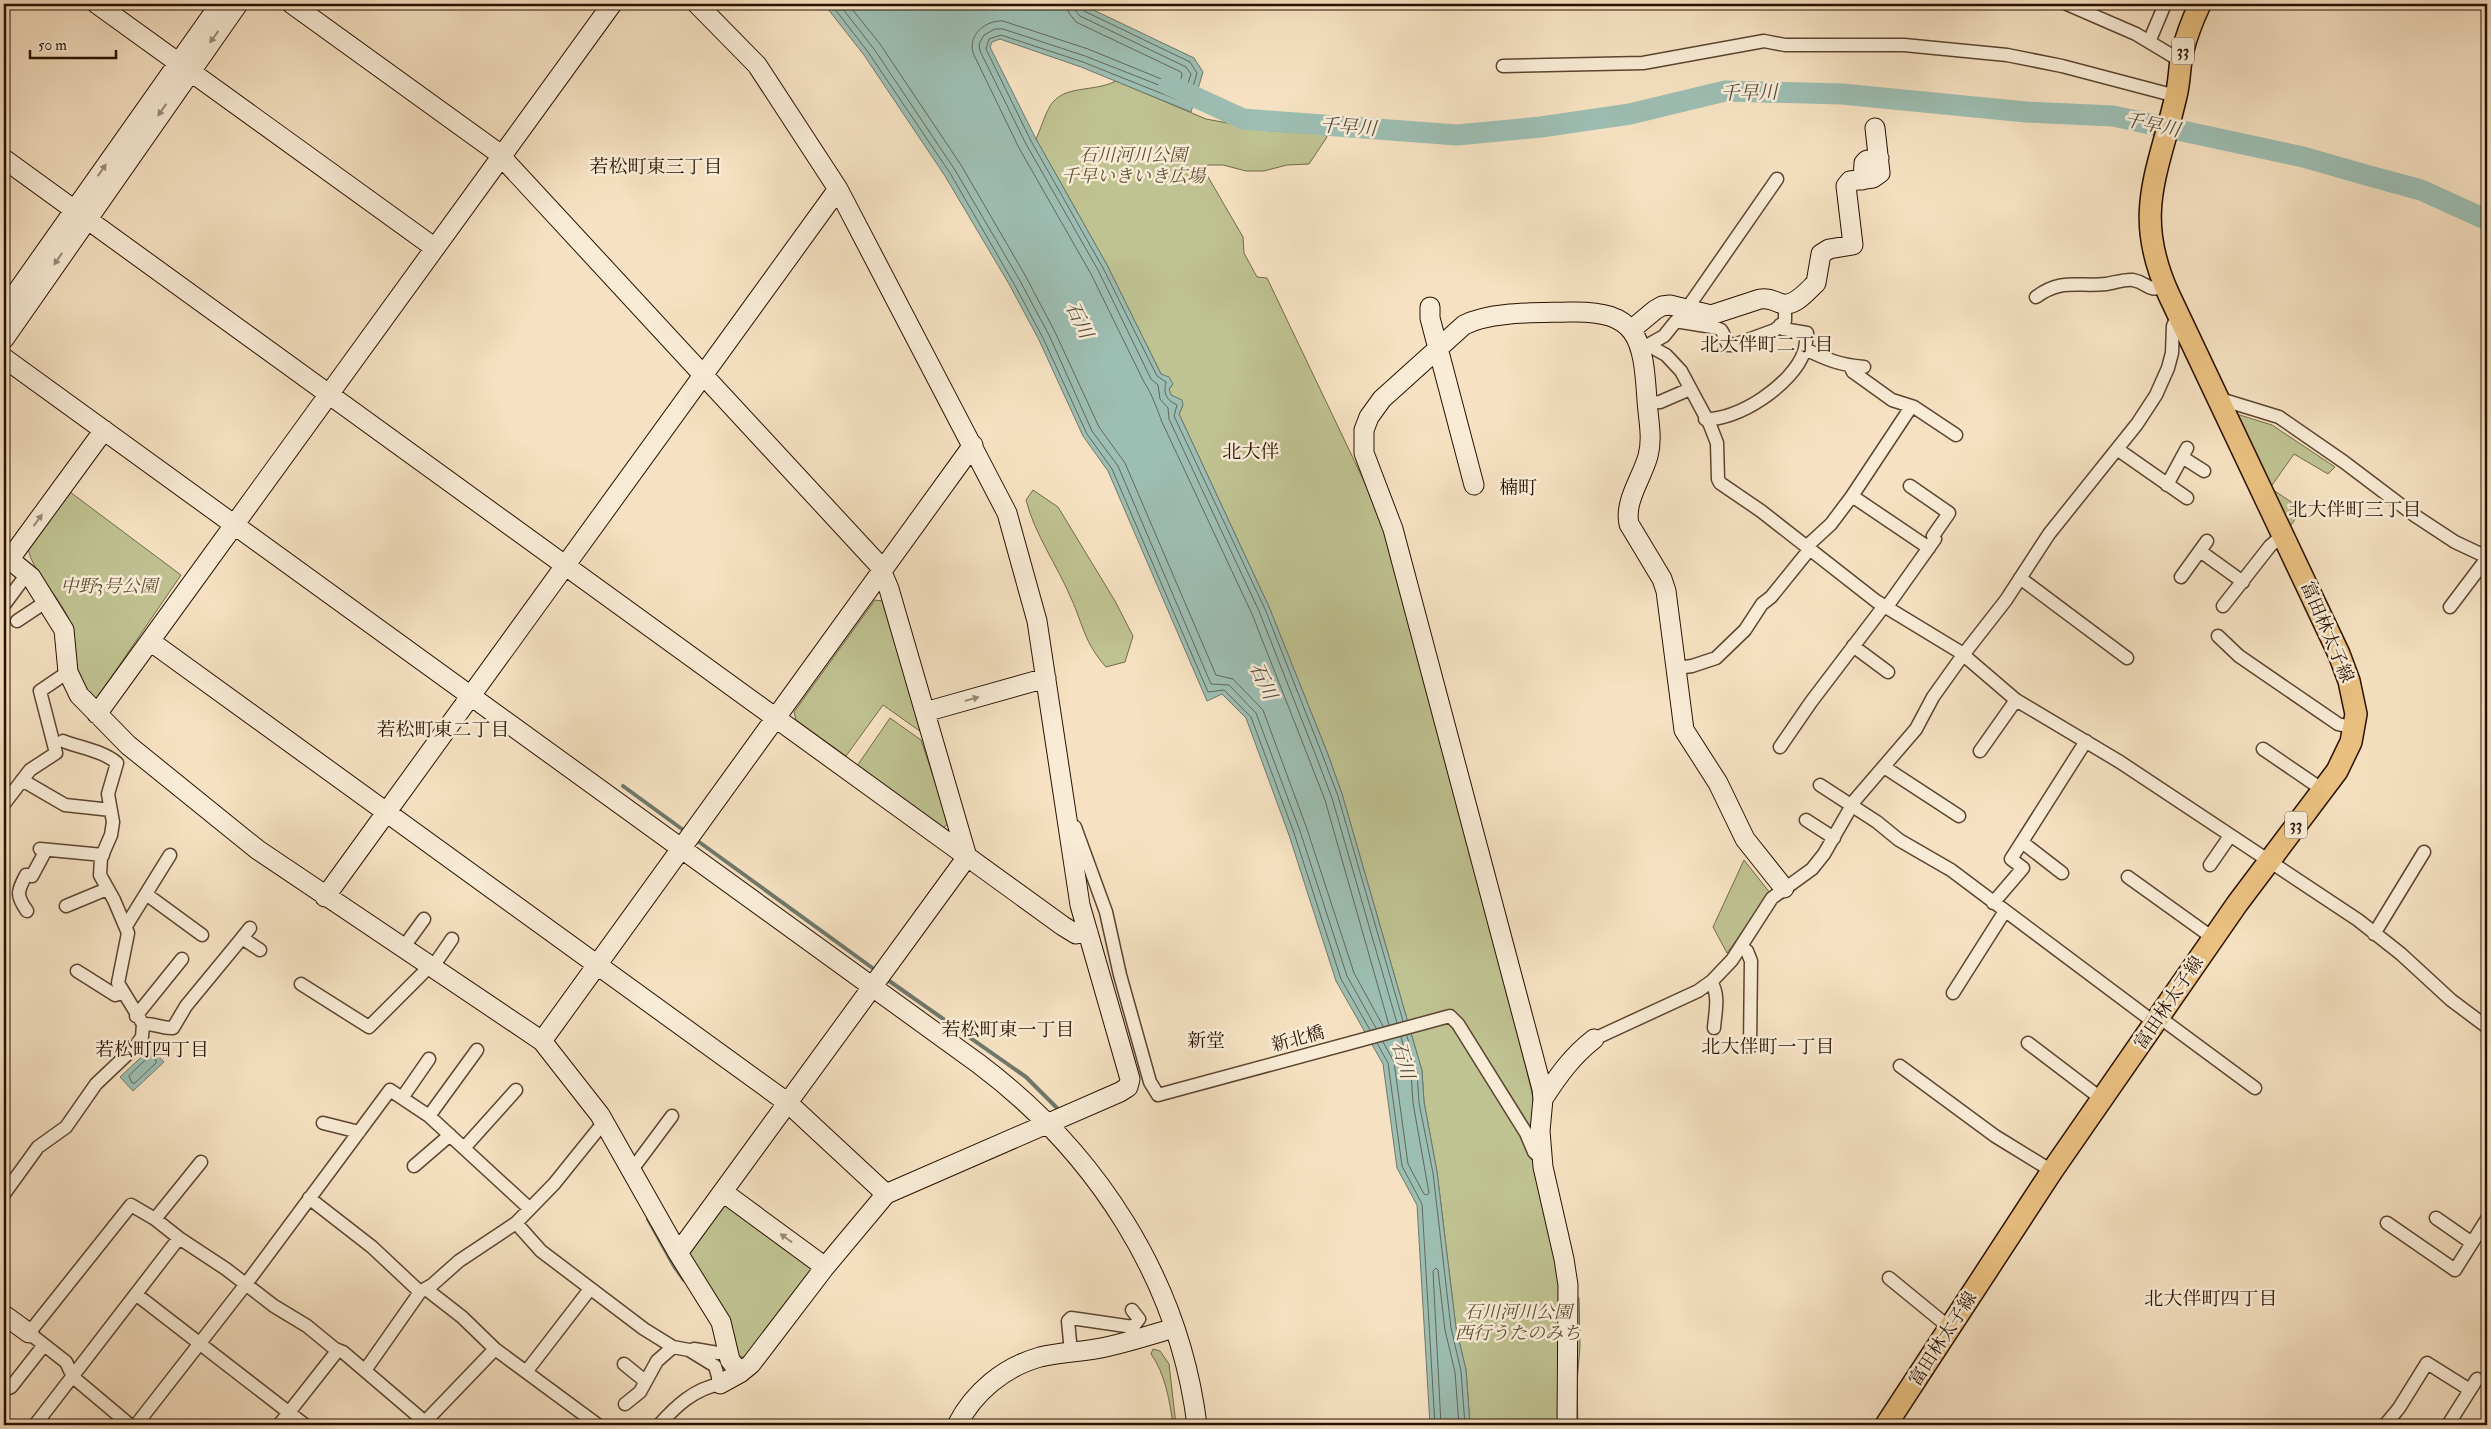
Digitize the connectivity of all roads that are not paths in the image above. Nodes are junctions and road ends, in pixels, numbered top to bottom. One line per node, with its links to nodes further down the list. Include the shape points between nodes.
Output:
1 (97, 4): 13 (street)
2 (220, 4): 13 (street)
3 (238, 4): 13 (street, one-way to 13)
4 (292, 4): 16 (street)
5 (612, 4): 16 (street)
6 (697, 4): 19 (street, via 757,65)
7 (2067, 4): 10 (street)
8 (2165, 4): 10 (street)
9 (2200, 4): 11 (main road, 富田林太子線 / 33)
10 (2149, 42): 11 (street)
11 (2181, 61): 14 (main road, 富田林太子線 / 33)
12 (1503, 66): 14 (street, via 1528,68 1643,63 1764,41 1785,45 1904,45 2007,55 2062,66)
13 (184, 67): 20 (street); 21 (street)
14 (2175, 99): 22 (main road, 富田林太子線 / 33, via 2153,180 2150,218 2154,252)
15 (1874, 128): 24 (street, via 1880,173 1873,178 1850,181 1846,186 1853,245 1820,254 1816,282 1795,302)
16 (501, 156): 21 (street); 38 (street)
17 (4, 159): 20 (street)
18 (1777, 180): 27 (street)
19 (838, 189): 38 (street); 47 (street)
20 (80, 214): 26 (street); 31 (street, one-way to 31); 40 (street)
21 (435, 248): 40 (street)
22 (2165, 287): 23 (street, via 2154,290 2132,280 2105,284 2070,283 2048,288); 28 (main road, 富田林太子線 / 33)
23 (2036, 297)
24 (1784, 304): 27 (street, via 1769,298 1711,315); 29 (street, via 1785,321)
25 (1430, 307): 33 (street)
26 (4, 310)
27 (1686, 310): 30 (street, via 1662,306)
28 (2178, 314): 41 (main road, 富田林太子線 / 33); 48 (street, via 2173,326 2170,360 2156,395)
29 (1780, 326): 32 (street, via 1728,345 1718,328 1676,321 1664,336); 34 (street, via 1807,333)
30 (1631, 330): 32 (street); 33 (street, via 1600,312 1492,317 1464,325)
31 (4, 339)
32 (1647, 346): 39 (street, via 1675,363); 42 (street)
33 (1438, 348): 50 (street); 157 (street, via 1375,407 1364,430 1364,453 1393,529)
34 (1805, 349): 36 (street, via 1821,358); 44 (street, via 1796,366 1770,395 1716,420)
35 (4, 358): 45 (street)
36 (1850, 366): 37 (street); 43 (street, via 1853,372 1892,400)
37 (1864, 367)
38 (704, 374): 61 (street); 62 (street)
39 (1690, 388): 42 (street, via 1660,402); 44 (street)
40 (329, 394): 55 (street); 61 (street)
41 (2218, 398): 56 (main road, 富田林太子線 / 33); 60 (street, via 2279,417 2414,515)
42 (1647, 403): 78 (street, via 1649,452 1627,517 1664,585)
43 (1911, 407): 46 (street); 53 (street)
44 (1706, 419): 57 (street, via 1717,444 1720,483)
45 (104, 430): 55 (street); 59 (street, one-way to 45)
46 (1956, 435)
47 (973, 445): 62 (street); 81 (street, via 1014,532 1037,620)
48 (2117, 449): 51 (street); 65 (street, via 2049,534)
49 (2204, 471): 51 (street, via 2185,452)
50 (1474, 485)
51 (2167, 485): 54 (street)
52 (1910, 486): 58 (street, via 1949,513)
53 (1852, 496): 57 (street); 58 (street)
54 (2187, 498)
55 (234, 525): 74 (street); 82 (street)
56 (2283, 535): 66 (street, via 2270,546); 87 (main road, 富田林太子線 / 33, via 2345,667 2354,702)
57 (1807, 548): 70 (street); 78 (street, via 1745,630 1716,658)
58 (1929, 548): 70 (street)
59 (6, 557): 63 (street)
60 (2487, 558): 71 (street)
61 (565, 566): 82 (street); 86 (street)
62 (882, 571): 84 (street); 86 (street)
63 (27, 574): 67 (street); 68 (street)
64 (2181, 577): 66 (street, via 2204,546)
65 (2020, 578): 76 (street); 77 (street)
66 (2243, 582): 69 (street)
67 (47, 601): 72 (street); 79 (street, via 64,630)
68 (4, 604)
69 (2223, 606)
70 (1885, 607): 75 (street); 76 (street)
71 (2450, 607)
72 (18, 621)
73 (2218, 636): 87 (street, via 2239,656 2338,724)
74 (150, 642): 85 (street); 100 (street)
75 (1853, 646): 80 (street); 90 (street)
76 (1963, 654): 83 (street); 93 (street, via 1916,728)
77 (2127, 658)
78 (1677, 668): 116 (street, via 1684,730 1718,783 1745,839)
79 (68, 672): 85 (street, via 79,696); 94 (street, via 40,691 56,753 30,770)
80 (1888, 672)
81 (1046, 678): 84 (street, one-way to 81); 103 (street)
82 (470, 696): 100 (street); 107 (street)
83 (2016, 700): 89 (street); 92 (street)
84 (925, 712): 111 (street)
85 (98, 714): 119 (street, via 128,745 258,850)
86 (775, 718): 107 (street); 111 (street)
87 (2354, 728): 96 (main road, 富田林太子線 / 33, via 2342,762)
88 (63, 741): 99 (street, via 108,755 117,763 108,794)
89 (2086, 741): 104 (street); 106 (street)
90 (1780, 747)
91 (2263, 748): 96 (street)
92 (1980, 752)
93 (1884, 767): 98 (street); 101 (street)
94 (22, 780): 97 (street); 99 (street, via 65,805)
95 (1820, 785): 98 (street)
96 (2323, 790): 112 (main road, 富田林太子線 / 33)
97 (4, 804)
98 (1852, 806): 105 (street); 120 (street, via 1899,840 1951,870)
99 (111, 810): 109 (street, via 111,835)
100 (386, 812): 119 (street); 135 (street)
101 (1959, 816)
102 (1806, 820): 105 (street)
103 (1068, 828): 126 (street, via 1080,905); 168 (street, 新北橋, via 1075,827 1098,888 1150,1082 1158,1095 1450,1016 1526,1133 1536,1156)
104 (2230, 836): 112 (street); 113 (street)
105 (1834, 838): 116 (street, via 1812,869)
106 (2022, 842): 114 (street); 120 (street, via 2011,859 2023,868)
107 (680, 848): 135 (street); 140 (street)
108 (2424, 852): 127 (street)
109 (103, 855): 117 (street, via 100,875); 122 (street, via 43,849 32,876 26,875 19,889 18,896)
110 (170, 855): 118 (street)
111 (966, 856): 126 (street, via 1063,926 1076,934); 140 (street)
112 (2268, 861): 127 (street); 129 (main road, 富田林太子線 / 33)
113 (2210, 865)
114 (2062, 873)
115 (2128, 878): 129 (street)
116 (1784, 888): 131 (street, via 1764,908)
117 (107, 889): 121 (street); 125 (street)
118 (146, 894): 125 (street); 128 (street)
119 (325, 897): 132 (street)
120 (1993, 903): 123 (street)
121 (66, 906)
122 (27, 911)
123 (2005, 912): 142 (street); 144 (street)
124 (424, 919): 132 (street)
125 (126, 926): 141 (street, via 127,942 118,983)
126 (1088, 932): 163 (street, via 1129,1084 1120,1092)
127 (2374, 934): 145 (street)
128 (202, 935)
129 (2213, 938): 144 (main road, 富田林太子線 / 33)
130 (452, 939): 136 (street)
131 (1741, 947): 138 (street); 150 (street, via 1747,951 1751,961)
132 (403, 948): 136 (street)
133 (260, 950): 143 (street, via 246,933 182,1003 173,1028 166,1029)
134 (182, 959): 143 (street)
135 (597, 964): 148 (street); 159 (street)
136 (428, 970): 139 (street, via 369,1027); 148 (street)
137 (76, 971): 141 (street, via 115,995)
138 (1711, 982): 146 (street, via 1716,996); 147 (street)
139 (310, 985)
140 (872, 987): 159 (street); 163 (street, via 1008,1086)
141 (122, 993): 143 (street)
142 (1953, 993)
143 (140, 1020): 174 (street, via 142,1037 135,1047 96,1084 66,1127 38,1147)
144 (2157, 1020): 154 (street); 158 (main road, 富田林太子線 / 33)
145 (2487, 1027)
146 (1714, 1028)
147 (1594, 1039): 157 (street, via 1568,1063)
148 (542, 1041): 164 (street)
149 (2028, 1043): 158 (street)
150 (1750, 1047)
151 (477, 1050): 160 (street)
152 (429, 1059): 156 (street)
153 (1900, 1066): 172 (street, via 1995,1136)
154 (2256, 1088)
155 (516, 1090): 167 (street)
156 (402, 1098): 160 (street); 165 (street, via 390,1090)
157 (1544, 1099): 168 (street, via 1540,1131)
158 (2103, 1100): 172 (main road, 富田林太子線 / 33)
159 (788, 1103): 173 (street); 175 (street)
160 (429, 1116): 166 (street)
161 (672, 1116): 171 (street)
162 (323, 1123): 165 (street, via 337,1131)
163 (1049, 1123): 175 (street); 194 (street, via 1077,1154 1129,1228 1161,1290)
164 (601, 1125): 171 (street); 177 (street)
165 (359, 1132): 176 (street)
166 (450, 1135): 167 (street); 170 (street)
167 (464, 1148): 177 (street)
168 (1542, 1159): 225 (street, via 1568,1285)
169 (201, 1162): 179 (street)
170 (414, 1166)
171 (632, 1170): 185 (street)
172 (2052, 1171): 195 (main road, 富田林太子線 / 33)
173 (723, 1192): 185 (street); 186 (street, one-way to 173)
174 (4, 1194)
175 (886, 1194): 186 (street)
176 (308, 1198): 188 (street); 190 (street, via 372,1246)
177 (530, 1209): 181 (street)
178 (2436, 1218): 184 (street)
179 (155, 1219): 183 (street); 196 (street, via 131,1205)
180 (2487, 1219): 184 (street)
181 (516, 1223): 189 (street, via 542,1251); 190 (street, via 447,1270)
182 (2387, 1223): 184 (street, via 2455,1270)
183 (179, 1238): 188 (street); 191 (street)
184 (2472, 1243)
185 (678, 1253): 203 (street, via 721,1322)
186 (825, 1267): 208 (street, via 751,1364)
187 (1889, 1278): 195 (street)
188 (246, 1284): 197 (street); 201 (street)
189 (590, 1288): 199 (street, via 644,1330); 207 (street)
190 (423, 1291): 200 (street, via 462,1317); 206 (street)
191 (137, 1295): 197 (street); 209 (street)
192 (1132, 1310): 204 (street, via 1140,1319 1133,1327 1072,1318 1068,1321)
193 (4, 1315): 196 (street)
194 (1174, 1328): 204 (street); 224 (street)
195 (1950, 1328): 226 (main road, 富田林太子線 / 33)
196 (29, 1333): 198 (street)
197 (200, 1343): 214 (street); 218 (street)
198 (44, 1345): 209 (street, via 66,1362); 212 (street, via 11,1387)
199 (673, 1347): 202 (street); 210 (street, via 657,1360)
200 (495, 1349): 207 (street); 215 (street)
201 (338, 1350): 206 (street); 214 (street)
202 (688, 1350): 203 (street, via 698,1348); 211 (street, via 715,1366)
203 (723, 1352): 208 (street)
204 (1072, 1352): 223 (street, via 1040,1357 1001,1375 974,1398)
205 (624, 1364): 210 (street)
206 (366, 1369): 215 (street)
207 (526, 1372): 221 (street)
208 (740, 1373): 211 (street)
209 (73, 1377): 216 (street); 217 (street)
210 (645, 1381): 213 (street, via 640,1392)
211 (720, 1384): 222 (street, via 704,1387)
212 (4, 1390)
213 (625, 1404)
214 (289, 1412): 219 (street); 220 (street)
215 (424, 1423)
216 (35, 1425)
217 (130, 1425)
218 (136, 1425)
219 (279, 1425)
220 (306, 1425)
221 (598, 1425)
222 (659, 1425)
223 (957, 1425)
224 (1197, 1425)
225 (1567, 1425)
226 (1886, 1425)
227 (2385, 1425): 228 (street, via 2427,1363 2473,1384)
228 (2448, 1425)

